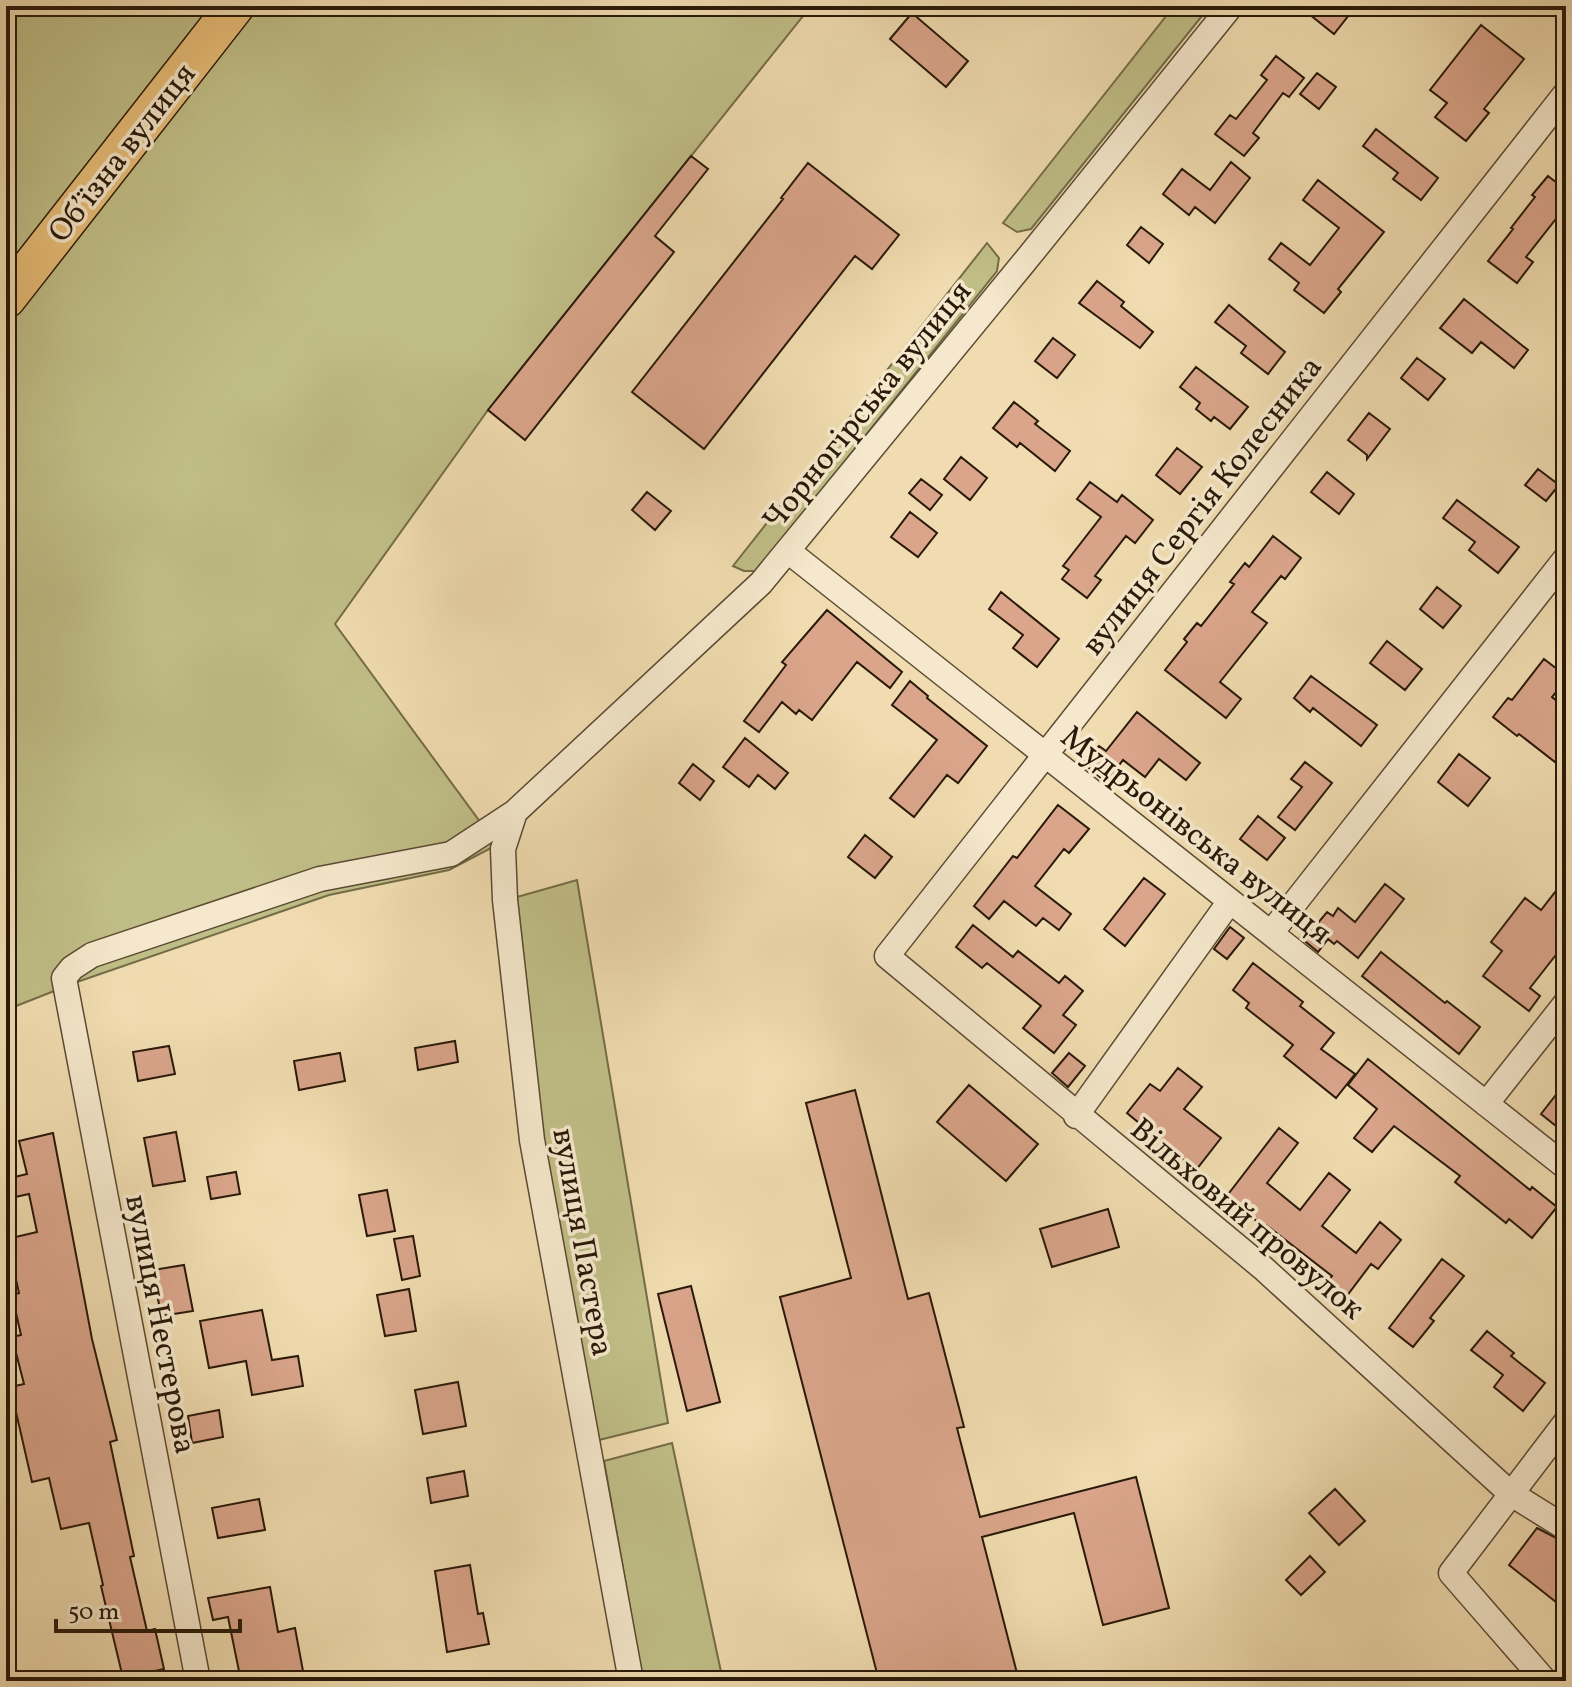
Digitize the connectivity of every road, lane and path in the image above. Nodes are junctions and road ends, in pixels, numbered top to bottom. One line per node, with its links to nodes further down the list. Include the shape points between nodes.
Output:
1 (235, 6): 4 (main road, Обʼїзна вулиця)
2 (1231, 6): 5 (street, Чорногірська вулиця)
3 (1566, 93): 7 (street, вулиця Сергія Колесника)
4 (6, 299)
5 (788, 551): 7 (street, Мудрьонівська вулиця); 8 (street, Чорногірська вулиця, via 749,594)
6 (1566, 558): 10 (street)
7 (1046, 755): 9 (street, Мудрьонівська вулиця); 11 (street, вулиця Сергія Колесника)
8 (515, 812): 12 (street, Чорногірська вулиця, via 451,854 320,879 92,955); 21 (street, вулиця Пастера, via 503,849 505,900 532,1140)
9 (1230, 901): 10 (street, Мудрьонівська вулиця); 15 (street)
10 (1271, 933): 14 (street, Мудрьонівська вулиця)
11 (887, 956): 15 (street, Вільховий провулок)
12 (64, 978): 20 (street, вулиця Нестерова)
13 (1566, 1003): 14 (street)
14 (1486, 1104): 16 (street, Мудрьонівська вулиця)
15 (1076, 1116): 18 (street, Вільховий провулок, via 1263,1268)
16 (1566, 1167)
17 (1566, 1422): 18 (street)
18 (1510, 1493): 19 (street, Вільховий провулок); 22 (street, via 1451,1573)
19 (1566, 1528)
20 (198, 1681)
21 (631, 1681)
22 (1545, 1681)

